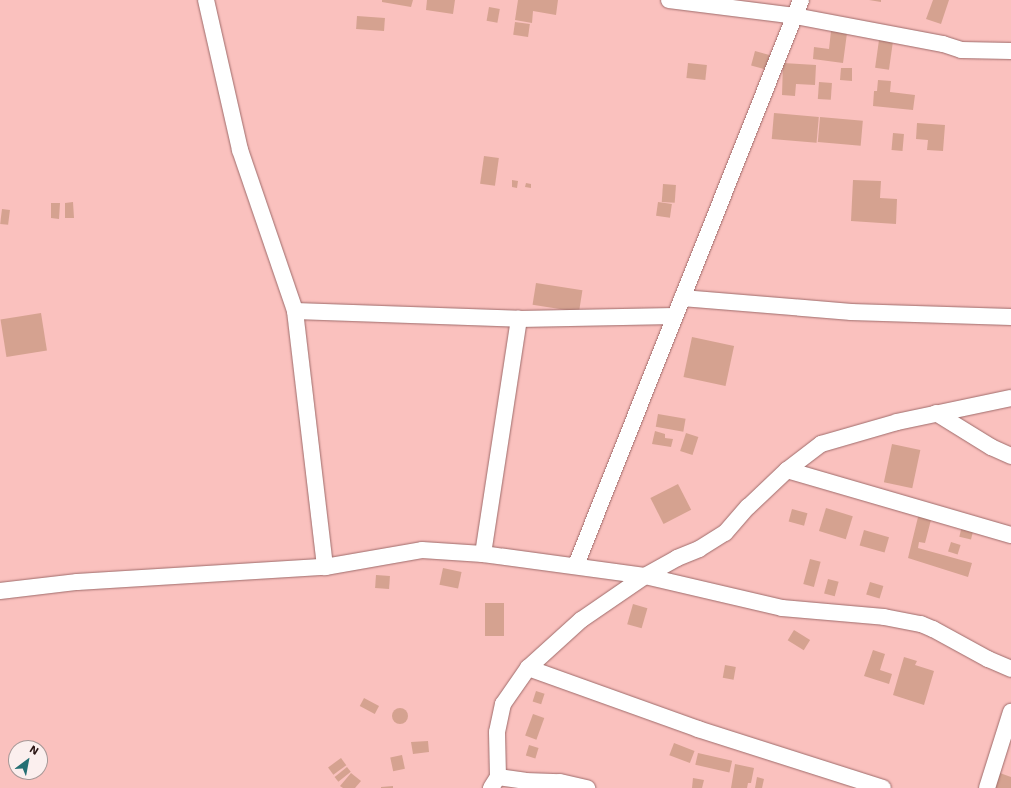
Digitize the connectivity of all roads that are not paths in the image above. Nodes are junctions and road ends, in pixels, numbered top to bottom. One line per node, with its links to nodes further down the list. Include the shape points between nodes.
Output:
1 (206, 0): 7 (street, via 240,150)
2 (670, 0): 4 (street)
3 (801, 0): 4 (street)
4 (795, 16): 5 (street, via 943,44 961,50); 6 (street)
5 (1011, 51)
6 (682, 298): 8 (street); 9 (street, via 851,312)
7 (294, 311): 10 (street); 18 (street)
8 (674, 316): 10 (street); 17 (street)
9 (1011, 317)
10 (519, 319): 16 (street)
11 (1011, 398): 12 (street)
12 (936, 413): 13 (street, via 991,447); 14 (street, via 821,444)
13 (1011, 456)
14 (787, 470): 15 (street); 19 (street, via 725,533)
15 (1011, 535)
16 (483, 554): 17 (street); 18 (street, via 422,550)
17 (576, 565): 19 (street)
18 (325, 567): 20 (street, via 77,582)
19 (645, 576): 21 (street, via 581,620); 22 (street, via 782,608 921,624)
20 (0, 591)
21 (528, 668): 24 (street, via 503,704 497,732); 26 (street, via 698,729)
22 (1011, 669)
23 (1011, 712): 27 (street)
24 (494, 782): 25 (street, via 560,782)
25 (587, 788)
26 (883, 788)
27 (987, 788)

